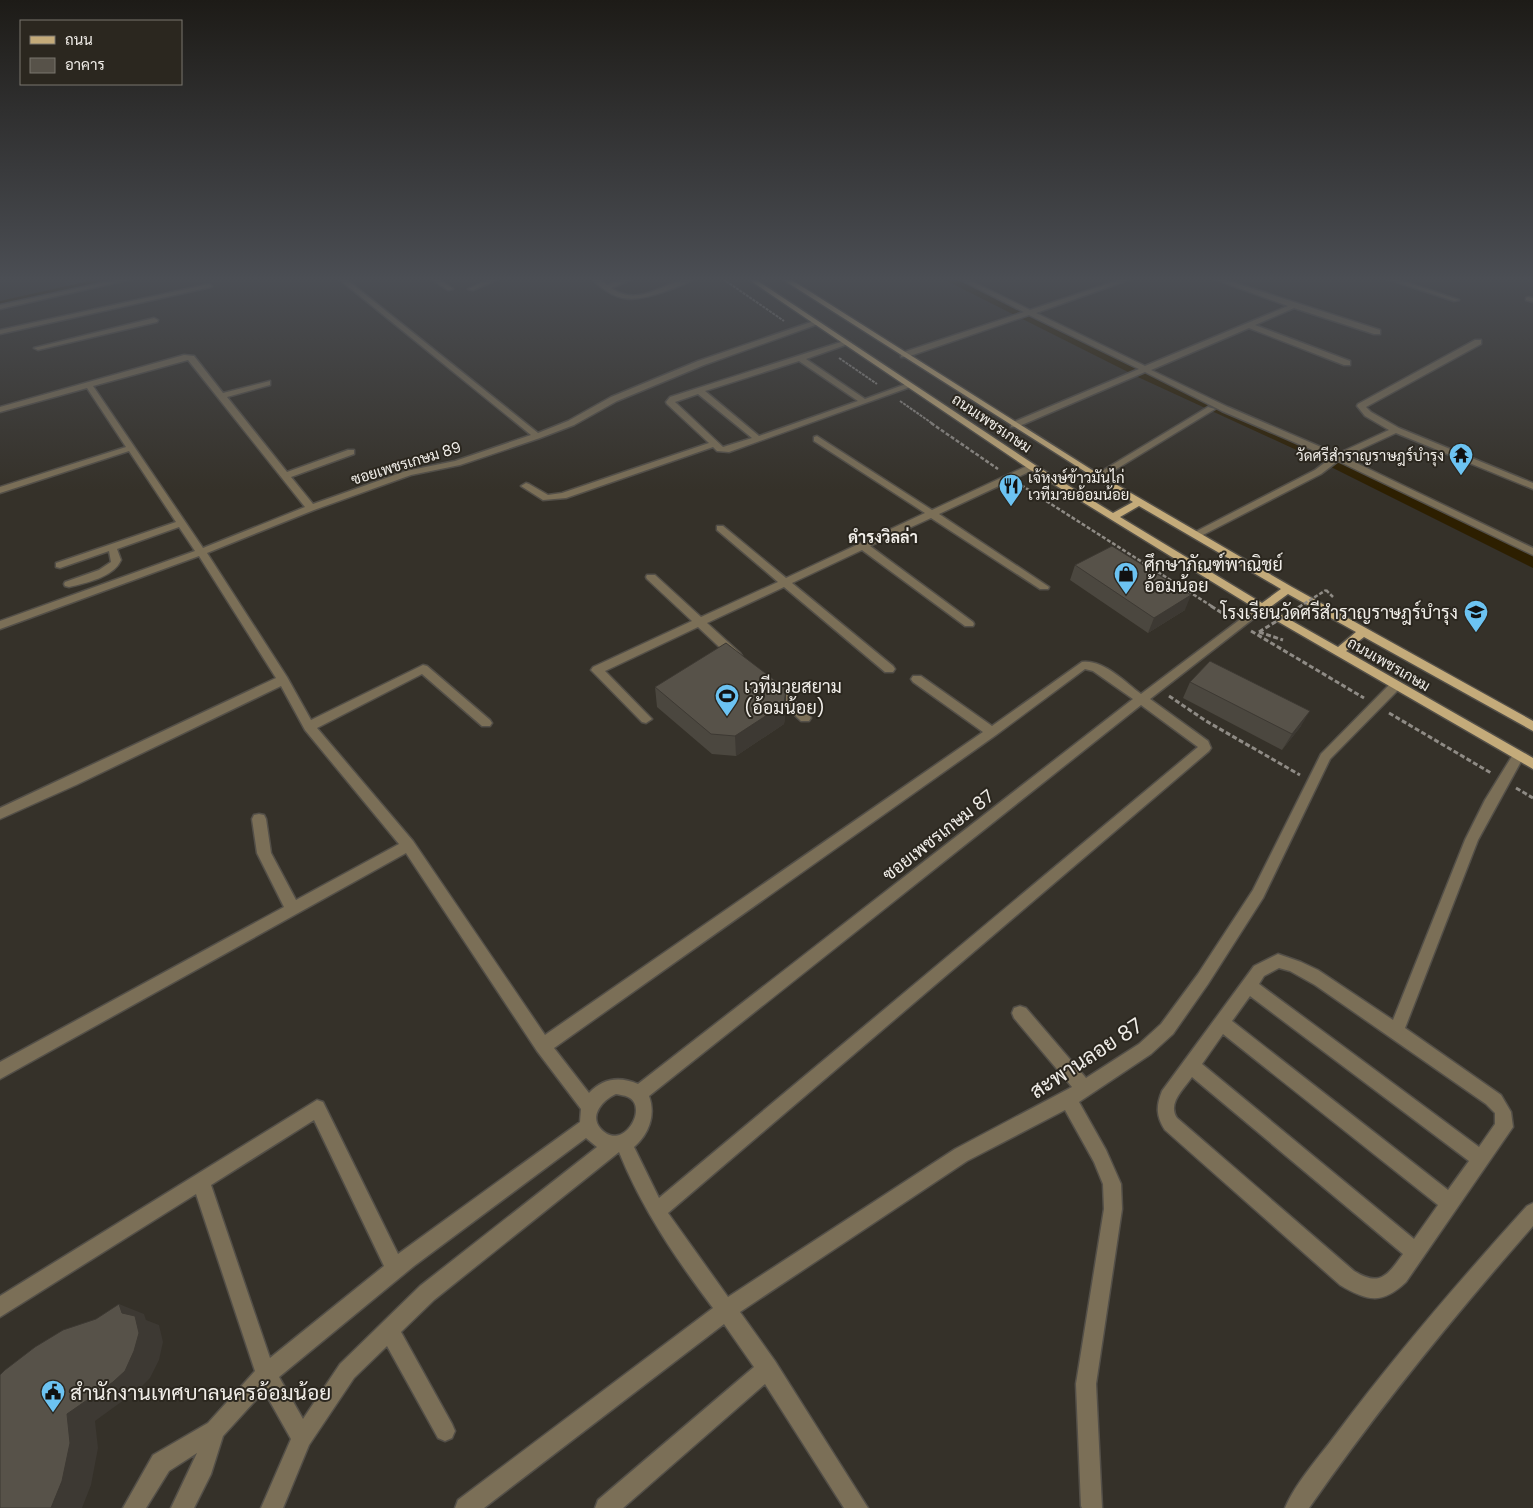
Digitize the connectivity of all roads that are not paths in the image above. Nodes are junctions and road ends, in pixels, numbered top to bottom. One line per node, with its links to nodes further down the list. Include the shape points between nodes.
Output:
1 (429, 349): 25 (street)
2 (741, 349): 25 (street, ซอยเพชรเกษม 89, via 614,399 571,423)
3 (829, 349): 12 (street)
4 (856, 349): 17 (main road, ถนนเพชรเกษม)
5 (894, 349): 11 (main road, ถนนเพชรเกษม)
6 (923, 349): 11 (street)
7 (1100, 349): 14 (street)
8 (1190, 349): 14 (street)
9 (1312, 349): 13 (street)
10 (1465, 349): 24 (street, via 1361,406 1368,414)
11 (904, 356): 23 (main road, ถนนเพชรเกษม)
12 (800, 358): 18 (street); 20 (street)
13 (1347, 363)
14 (1140, 370): 23 (street); 31 (street)
15 (268, 383): 19 (street)
16 (88, 384): 19 (street, via 186,357); 22 (street); 29 (street)
17 (909, 386): 20 (street); 32 (main road, ถนนเพชรเกษม)
18 (698, 390): 27 (street); 28 (street, via 670,402)
19 (222, 396): 33 (street)
20 (865, 402): 27 (street)
21 (1211, 409): 34 (street)
22 (0, 410)
23 (1014, 425): 34 (main road, ถนนเพชรเกษม)
24 (1396, 430): 31 (street); 36 (street)
25 (536, 436): 39 (street, ซอยเพชรเกษม 89, via 457,463 409,474)
26 (817, 439): 40 (street)
27 (758, 440): 28 (street, via 726,450)
28 (714, 444): 35 (street, via 564,496 546,498)
29 (130, 448): 37 (street); 42 (street)
30 (351, 452): 33 (street)
31 (1333, 460): 44 (street, via 1318,472); 48 (street)
32 (1032, 467): 40 (street); 41 (main road, ถนนเพชรเกษม)
33 (285, 476): 39 (street)
34 (1097, 477): 38 (main road, ถนนเพชรเกษม)
35 (526, 486)
36 (1533, 486)
37 (0, 490)
38 (1139, 502): 41 (main road); 44 (main road, ถนนเพชรเกษม)
39 (311, 508): 47 (street, ซอยเพชรเกษม 89)
40 (932, 514): 45 (street); 53 (street)
41 (1113, 517): 55 (main road, ถนนเพชรเกษม)
42 (181, 523): 46 (street); 47 (street)
43 (720, 528): 51 (street)
44 (1196, 535): 54 (main road, ถนนเพชรเกษม)
45 (863, 546): 51 (street); 57 (street)
46 (111, 547): 49 (street); 52 (street, via 116,562 110,568)
47 (201, 552): 58 (street, ซอยเพชรเกษม 89); 64 (street)
48 (1533, 552)
49 (60, 565)
50 (651, 577): 56 (street)
51 (783, 583): 56 (street); 62 (street)
52 (69, 584)
53 (1044, 587)
54 (1288, 588): 55 (main road); 59 (main road, ถนนเพชรเกษม)
55 (1262, 608): 60 (main road, ถนนเพชรเกษม); 67 (street, ซอยเพชรเกษม 87)
56 (699, 622): 61 (street); 69 (street, via 597,670)
57 (970, 624)
58 (0, 625)
59 (1363, 632): 60 (main road); 72 (main road, ถนนเพชรเกษม)
60 (1338, 652): 66 (main road, ถนนเพชรเกษม)
61 (749, 667)
62 (889, 669)
63 (917, 679): 73 (street)
64 (282, 680): 71 (street); 76 (street)
65 (763, 680): 68 (street)
66 (1396, 685): 74 (main road, ถนนเพชรเกษม); 88 (street, สะพานลอย 87, via 1325,757 1258,894 1167,1029 1145,1049)
67 (1140, 700): 73 (street, via 1096,668 1082,666); 87 (street, ซอยเพชรเกษม 87); 95 (street, via 1186,730 1205,748)
68 (805, 718)
69 (646, 719)
70 (486, 723): 71 (street, via 423,669)
71 (309, 727): 78 (street)
72 (1533, 727)
73 (992, 732): 84 (street)
74 (1518, 756): 75 (main road, ถนนเพชรเกษม); 83 (street, via 1466,852)
75 (1533, 764)
76 (0, 814)
77 (259, 819): 79 (street, via 264,853)
78 (408, 845): 79 (street); 84 (street)
79 (292, 909): 86 (street)
80 (1248, 985): 82 (street); 83 (street, via 1268,965 1278,961 1288,963); 92 (street)
81 (1020, 1013): 88 (street)
82 (1222, 1022): 85 (street); 94 (street)
83 (1396, 1030): 92 (street, via 1499,1104 1505,1114 1504,1127)
84 (543, 1046): 89 (street)
85 (1190, 1065): 97 (street); 97 (street, via 1168,1097 1164,1115 1347,1278 1364,1288 1389,1286)
86 (0, 1072)
87 (638, 1094): 89 (street, via 625,1086 616,1086 600,1092); 91 (street, via 643,1101 644,1120 640,1130)
88 (1076, 1094): 100 (street, สะพานลอย 87, via 961,1154); 107 (street, via 1112,1184 1113,1209 1086,1384)
89 (589, 1106): 90 (street)
90 (588, 1126): 91 (street, via 604,1143); 98 (street)
91 (619, 1143): 95 (street); 101 (street, via 427,1293)
92 (1481, 1158): 94 (street)
93 (201, 1181): 98 (street, via 317,1108); 99 (street); 103 (street)
94 (1450, 1203): 97 (street)
95 (657, 1212): 100 (street)
96 (1533, 1212): 114 (street, via 1466,1288 1340,1445)
97 (1414, 1252)
98 (395, 1269): 103 (street)
99 (0, 1307)
100 (726, 1310): 102 (street); 111 (street, สะพานลอย 87)
101 (389, 1331): 105 (street); 106 (street, via 347,1371)
102 (768, 1368): 112 (street); 113 (street)
103 (266, 1374): 104 (street); 106 (street)
104 (215, 1430): 108 (street, via 161,1463); 109 (street, via 203,1466)
105 (445, 1431)
106 (302, 1438): 110 (street)
107 (1092, 1506)
108 (134, 1508)
109 (182, 1508)
110 (272, 1508)
111 (466, 1508)
112 (606, 1508)
113 (857, 1508)
114 (1296, 1508)

